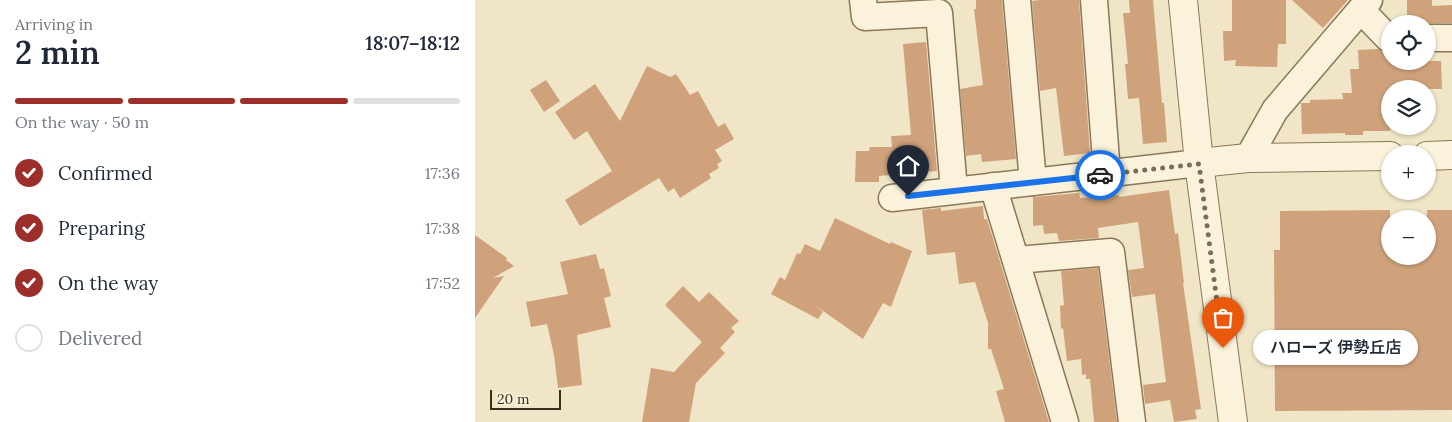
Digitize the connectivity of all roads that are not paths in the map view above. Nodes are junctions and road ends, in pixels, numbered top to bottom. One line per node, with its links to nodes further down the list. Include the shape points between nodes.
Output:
1 (863, 0): 6 (street, via 865,17)
2 (1017, 0): 16 (street)
3 (1094, 0): 15 (street)
4 (1183, 0): 14 (street)
5 (1365, 5): 7 (street); 13 (street, via 1275,110)
6 (939, 7): 18 (street)
7 (1381, 28)
8 (1436, 38): 9 (street)
9 (1452, 38)
10 (1452, 155): 12 (street)
11 (1381, 156): 13 (street)
12 (1436, 156)
13 (1248, 158): 14 (street)
14 (1199, 164): 15 (street); 23 (street)
15 (1107, 174): 16 (street)
16 (1033, 182): 17 (street)
17 (993, 186): 18 (street); 20 (street)
18 (955, 190): 19 (street)
19 (892, 198)
20 (1016, 260): 21 (street); 22 (street, via 1111,252)
21 (1065, 422)
22 (1132, 422)
23 (1233, 422)

